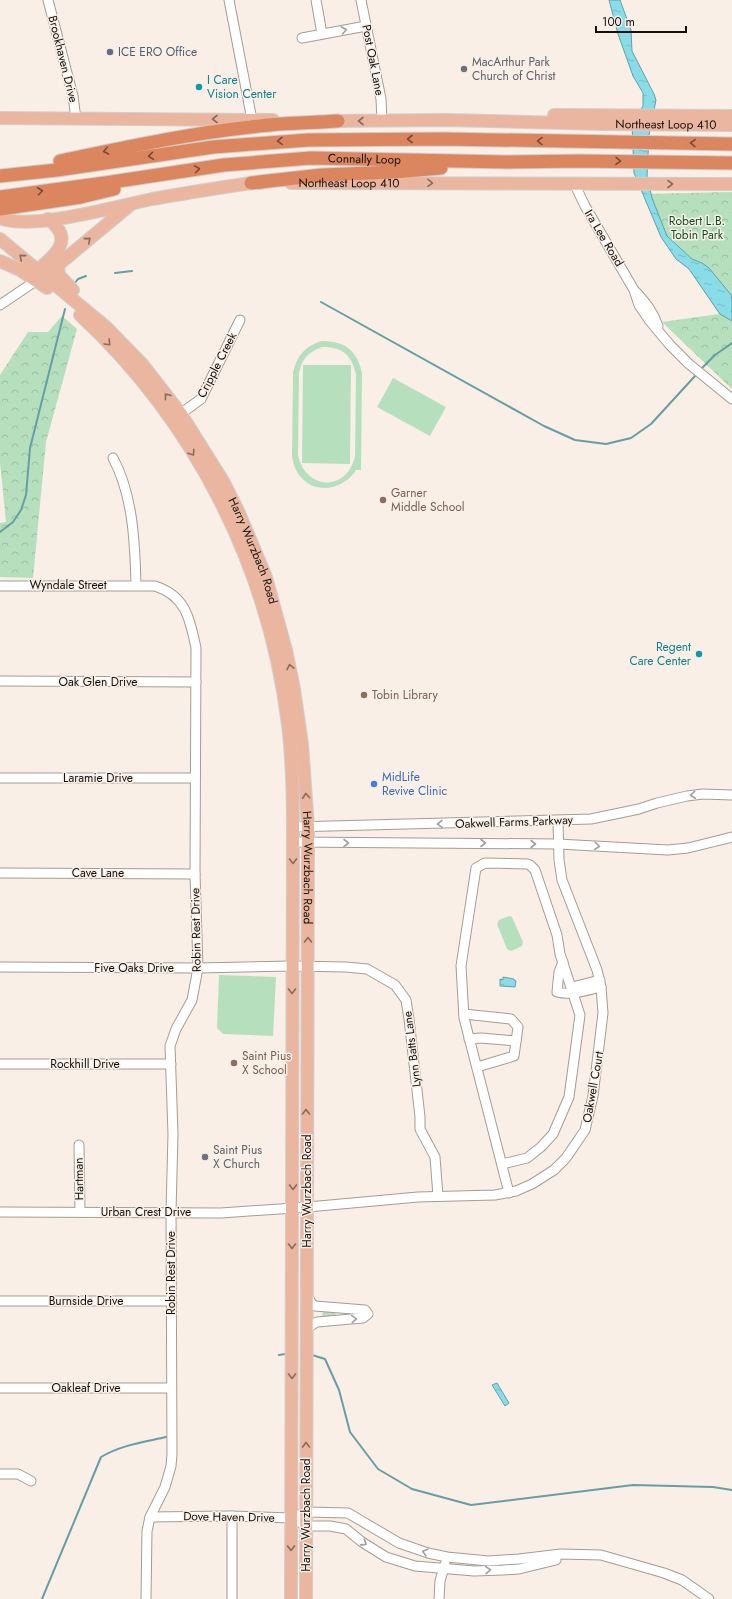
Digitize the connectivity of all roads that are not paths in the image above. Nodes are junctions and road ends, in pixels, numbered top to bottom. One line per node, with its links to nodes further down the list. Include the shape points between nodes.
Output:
1 (48, 0): 10 (street, Brookhaven Drive, via 73,96)
2 (228, 0): 11 (street)
3 (316, 0): 6 (street)
4 (361, 0): 5 (street, Post Oak Lane)
5 (366, 26): 6 (street, one-way to 5); 14 (street, Post Oak Lane, via 381,99)
6 (322, 34): 7 (street)
7 (302, 38)
8 (0, 118): 9 (main road, Northeast Loop 410)
9 (48, 119): 10 (main road, Northeast Loop 410); 16 (main road)
10 (76, 119): 11 (main road, Northeast Loop 410, one-way to 10)
11 (252, 120): 13 (main road, Northeast Loop 410)
12 (447, 120): 14 (main road, Northeast Loop 410); 15 (main road, Northeast Loop 410, via 568,123); 15 (main road, via 518,114 657,116)
13 (338, 121): 14 (main road, Northeast Loop 410, one-way to 13); 21 (highway, one-way to 21, via 251,126 101,152)
14 (382, 121)
15 (729, 122)
16 (0, 124)
17 (732, 144): 21 (highway, Connally Loop, one-way to 21, via 408,139 276,141 213,147 57,170)
18 (506, 162): 19 (highway, Connally Loop, one-way to 19); 20 (highway, Connally Loop, one-way to 18, via 224,165 311,158); 22 (highway, via 394,172 322,175)
19 (732, 163)
20 (178, 172): 25 (highway, Connally Loop, one-way to 20); 25 (highway, via 81,198 16,208)
21 (0, 175)
22 (251, 184): 24 (main road, Northeast Loop 410, one-way to 24); 26 (main road, Northeast Loop 410)
23 (732, 184): 24 (main road, Northeast Loop 410, one-way to 23)
24 (576, 185): 36 (street, Ira Lee Road, via 585,206 649,320 689,364)
25 (1, 201)
26 (131, 204): 28 (main road); 31 (main road, Northeast Loop 410, one-way to 26)
27 (0, 218): 28 (main road, via 16,222)
28 (48, 219): 32 (main road, via 59,229 61,245)
29 (0, 239): 32 (main road, Harry Wurzbach Road, one-way to 29)
30 (0, 261): 32 (main road)
31 (58, 266): 32 (main road, Northeast Loop 410); 35 (main road, via 61,279 120,331 132,344)
32 (37, 275): 33 (street); 35 (main road, Harry Wurzbach Road, via 106,327); 37 (main road, Harry Wurzbach Road, one-way to 37, via 94,328 158,402)
33 (0, 305)
34 (240, 320): 37 (street, Cripple Creek, via 204,395)
35 (143, 365): 37 (main road, Harry Wurzbach Road, one-way to 35)
36 (732, 399)
37 (176, 417): 43 (main road, Harry Wurzbach Road, via 202,468 234,515 241,544 290,669)
38 (113, 458): 39 (street, via 127,498)
39 (136, 584): 40 (street, Wyndale Street); 42 (street, Robin Rest Drive, via 162,588 184,607 190,620 196,648)
40 (0, 586)
41 (0, 681): 42 (street, Oak Glen Drive)
42 (196, 682): 45 (street, Robin Rest Drive)
43 (296, 745): 48 (main road, Harry Wurzbach Road); 49 (main road, Harry Wurzbach Road, one-way to 43)
44 (0, 778): 45 (street, Laramie Drive)
45 (195, 778): 55 (street, Robin Rest Drive)
46 (732, 795): 47 (street, Oakwell Farms Parkway, one-way to 47, via 687,796 612,816)
47 (558, 820): 49 (street, Oakwell Farms Parkway, one-way to 49); 53 (street, Oakwell Court)
48 (293, 827): 49 (street, Oakwell Farms Parkway); 51 (main road, Harry Wurzbach Road)
49 (308, 827): 52 (main road, Harry Wurzbach Road)
50 (732, 836): 53 (street, Oakwell Farms Parkway, one-way to 50, via 668,850 688,848)
51 (293, 842): 52 (street, Oakwell Farms Parkway); 57 (main road, Harry Wurzbach Road, one-way to 57)
52 (308, 842): 53 (street, Oakwell Farms Parkway, one-way to 53); 58 (main road, Harry Wurzbach Road, one-way to 52)
53 (558, 844): 61 (street, Oakwell Court, via 562,880)
54 (0, 873): 55 (street, Cave Lane)
55 (195, 874): 60 (street, Robin Rest Drive)
56 (563, 962): 62 (street); 62 (street, via 558,978 558,992); 63 (street, via 536,870 527,864 485,863 476,868 461,966)
57 (292, 966): 58 (street, Lynn Batts Lane); 60 (street, Five Oaks Drive); 73 (main road, Harry Wurzbach Road, one-way to 73)
58 (308, 966): 72 (street, Lynn Batts Lane, via 367,969 388,981 406,1000 420,1129 435,1157); 74 (main road, Harry Wurzbach Road, one-way to 58)
59 (0, 967): 60 (street, Five Oaks Drive)
60 (198, 968): 67 (street, Robin Rest Drive, via 192,1000 172,1037)
61 (601, 984): 62 (street); 71 (street, Oakwell Court, via 602,1026 593,1096 585,1130 566,1158 554,1170 532,1184)
62 (572, 990): 70 (street, via 580,1015 569,1097 553,1134 541,1147 527,1158)
63 (464, 1014): 64 (street); 65 (street, via 511,1019 518,1027)
64 (469, 1039): 65 (street); 68 (street)
65 (516, 1042): 68 (street, via 514,1056)
66 (0, 1064): 67 (street, Rockhill Drive)
67 (170, 1064): 77 (street, Robin Rest Drive, via 173,1134)
68 (477, 1067): 70 (street)
69 (79, 1146): 76 (street, Hartman)
70 (502, 1164): 71 (street)
71 (509, 1193): 72 (street, Oakwell Court)
72 (438, 1196): 74 (street, Oakwell Court)
73 (292, 1207): 74 (street, Urban Crest Drive); 77 (street, Urban Crest Drive, via 221,1213); 93 (main road, Harry Wurzbach Road, one-way to 93)
74 (308, 1207): 78 (main road, Harry Wurzbach Road)
75 (0, 1212): 76 (street, Urban Crest Drive)
76 (80, 1212): 77 (street, Urban Crest Drive)
77 (171, 1212): 80 (street, Robin Rest Drive)
78 (306, 1291): 81 (street, via 314,1306); 83 (main road, Harry Wurzbach Road)
79 (0, 1301): 80 (street, Burnside Drive)
80 (172, 1301): 85 (street, Robin Rest Drive)
81 (339, 1308): 82 (street); 82 (street, one-way to 81, via 363,1318 368,1314 365,1310)
82 (339, 1320): 83 (street, via 317,1322 310,1326)
83 (306, 1336): 88 (main road, Harry Wurzbach Road, one-way to 83)
84 (0, 1388): 85 (street, Oakleaf Drive)
85 (171, 1388): 91 (street, Robin Rest Drive, via 171,1466 165,1487)
86 (0, 1474): 87 (street, via 18,1474)
87 (31, 1481)
88 (307, 1512): 89 (street); 93 (street, Dove Haven Drive); 94 (main road, Harry Wurzbach Road)
89 (331, 1512): 90 (street); 95 (street)
90 (353, 1515): 96 (street); 98 (street, one-way to 90, via 399,1543)
91 (150, 1516): 92 (street, Dove Haven Drive); 100 (street, Robin Rest Drive, via 147,1531)
92 (232, 1516): 93 (street, Dove Haven Drive); 101 (street)
93 (291, 1518): 94 (street); 102 (main road, Harry Wurzbach Road, one-way to 102)
94 (307, 1526): 95 (street); 103 (main road, Harry Wurzbach Road)
95 (330, 1526): 96 (street)
96 (346, 1529): 99 (street, one-way to 99, via 386,1557 415,1566)
97 (575, 1554): 98 (street, via 488,1561); 99 (street, one-way to 97, via 519,1569); 105 (street, via 606,1556 659,1571 682,1580)
98 (447, 1557): 99 (street)
99 (444, 1569): 104 (street)
100 (146, 1599)
101 (232, 1599)
102 (291, 1599)
103 (306, 1599)
104 (439, 1599)
105 (709, 1599)

